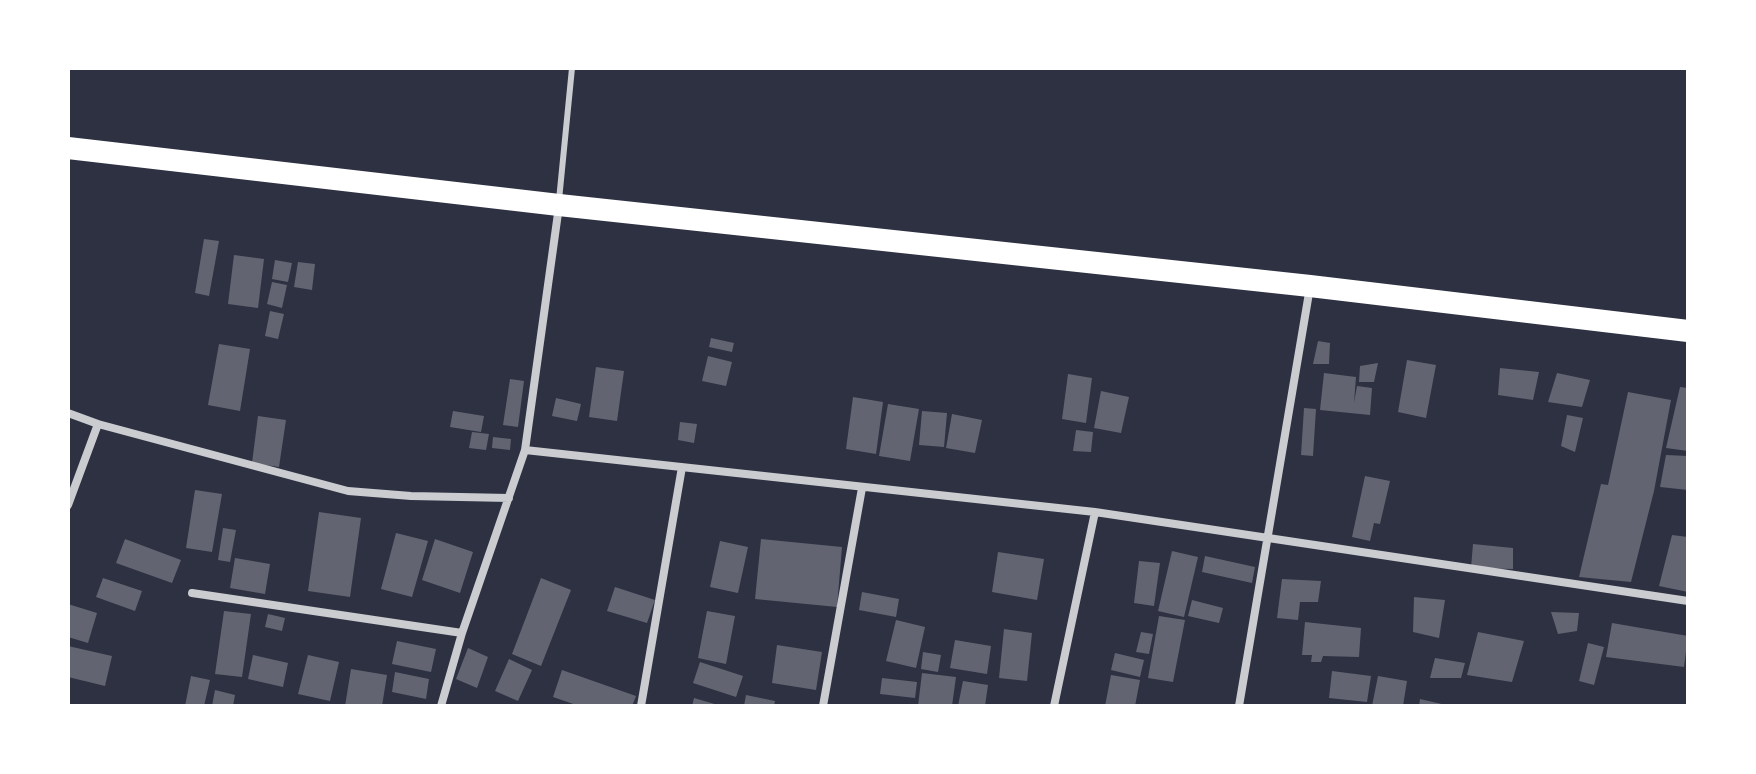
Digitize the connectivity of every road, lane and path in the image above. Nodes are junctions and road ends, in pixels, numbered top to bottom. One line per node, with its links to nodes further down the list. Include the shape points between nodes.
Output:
1 (572, 68): 3 (lane)
2 (68, 148): 3 (highway)
3 (559, 205): 4 (highway); 8 (street)
4 (1310, 286): 5 (highway); 14 (street)
5 (1688, 331)
6 (68, 413): 7 (street)
7 (98, 424): 11 (street, via 348,491); 12 (street)
8 (525, 450): 9 (street); 11 (street)
9 (682, 467): 10 (street); 19 (street)
10 (862, 488): 13 (street); 20 (street)
11 (509, 498): 17 (street)
12 (68, 505)
13 (1095, 512): 14 (street); 21 (street)
14 (1269, 537): 16 (street); 22 (street)
15 (192, 593): 17 (street)
16 (1688, 601)
17 (462, 633): 18 (street)
18 (441, 706)
19 (641, 706)
20 (823, 706)
21 (1054, 706)
22 (1239, 706)

